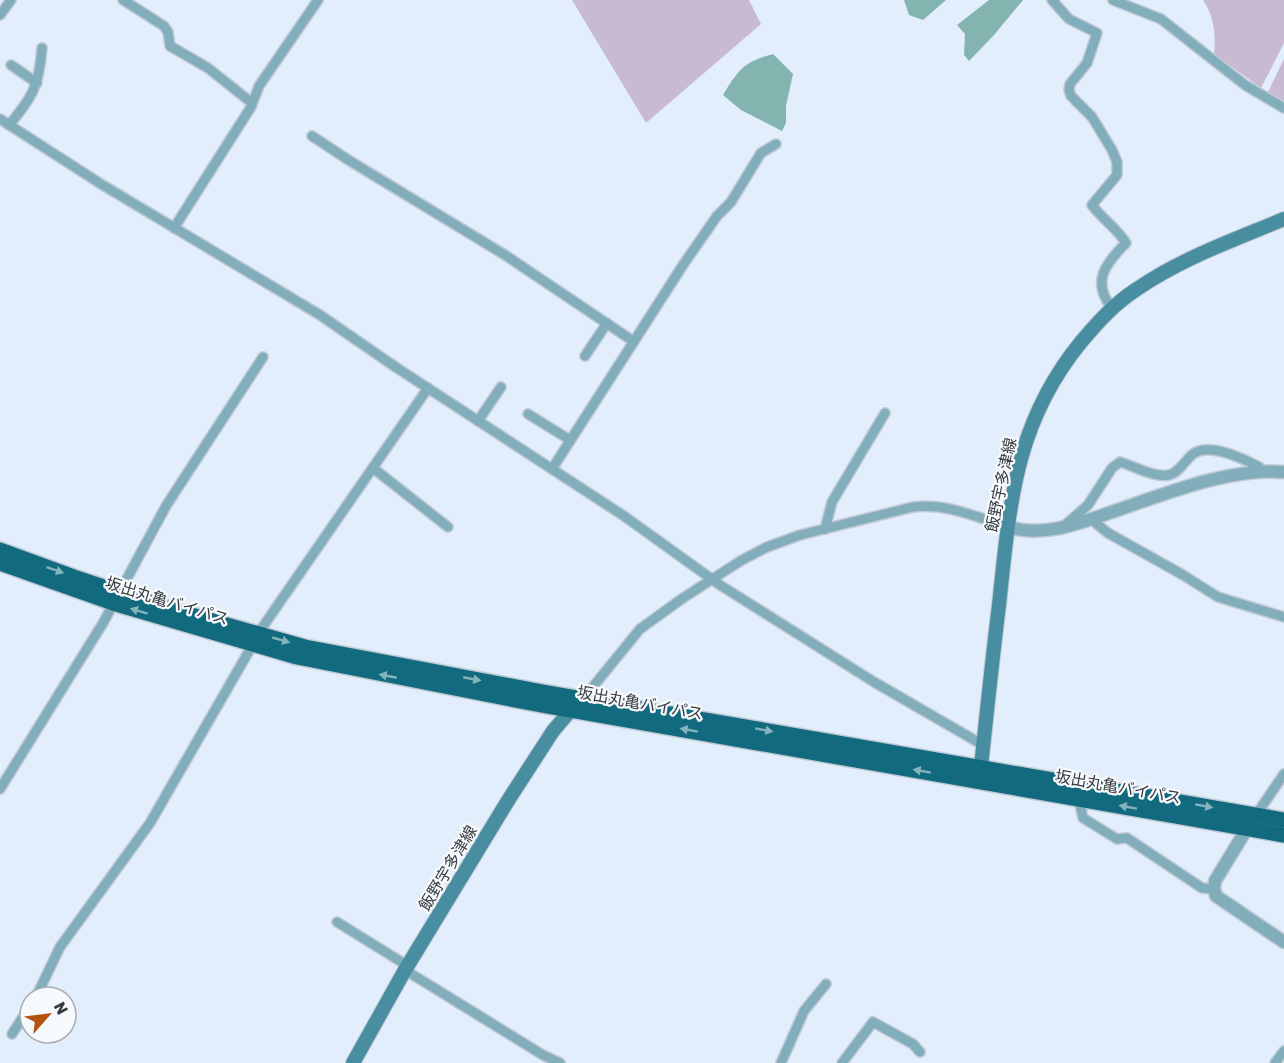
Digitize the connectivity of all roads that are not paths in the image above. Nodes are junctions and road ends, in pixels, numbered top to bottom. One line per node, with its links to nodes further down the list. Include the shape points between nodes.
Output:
1 (11, 0): 6 (street)
2 (123, 0): 10 (street, via 164,26 170,46)
3 (318, 0): 10 (street, via 259,86)
4 (1052, 0): 18 (street, via 1069,19 1097,33 1087,63 1069,90 1092,117 1117,162 1117,175 1092,205 1126,243 1101,281 1102,294)
5 (1113, 0): 11 (street, via 1161,19 1245,85)
6 (0, 15)
7 (42, 48): 9 (street)
8 (11, 65): 9 (street)
9 (37, 83): 13 (street)
10 (252, 103): 17 (street)
11 (1284, 108)
12 (0, 120): 13 (street)
13 (9, 125): 17 (street)
14 (312, 136): 19 (street)
15 (776, 144): 20 (street, via 761,153)
16 (1284, 219): 18 (main road, 飯野宇多津線, via 1173,267)
17 (174, 228): 24 (street, via 320,315)
18 (1112, 308): 35 (main road, 飯野宇多津線, via 1064,363 1047,390 1017,472)
19 (607, 323): 20 (street); 21 (street)
20 (633, 341): 28 (street)
21 (585, 356)
22 (263, 357): 41 (street, via 166,506)
23 (501, 387): 27 (street)
24 (428, 388): 27 (street); 29 (street)
25 (885, 413): 37 (street, via 832,502)
26 (528, 414): 28 (street)
27 (478, 421): 30 (street)
28 (570, 440): 30 (street)
29 (373, 468): 34 (street); 43 (street)
30 (552, 469): 40 (street)
31 (1261, 471): 32 (street); 33 (street, via 1216,478); 36 (street, via 1232,454 1208,451 1194,453 1170,475 1120,462 1088,505)
32 (1284, 472)
33 (1092, 520): 36 (street); 42 (street, via 1218,597)
34 (448, 527)
35 (1008, 527): 36 (street, via 1045,531); 37 (street, via 970,513 927,505); 47 (main road, 飯野宇多津線)
36 (1063, 527)
37 (825, 529): 40 (street, via 757,552)
38 (0, 550): 41 (highway, 坂出丸亀バイパス, one-way to 41)
39 (0, 563): 41 (highway, 坂出丸亀バイパス)
40 (713, 580): 44 (street, via 640,629); 47 (street, via 874,682)
41 (116, 598): 43 (highway, 坂出丸亀バイパス, via 218,624); 50 (street)
42 (1284, 617)
43 (255, 639): 44 (highway, 坂出丸亀バイパス, one-way to 44); 45 (highway, 坂出丸亀バイパス, one-way to 43, via 297,657); 60 (street, via 150,823 60,947)
44 (582, 699): 45 (main road, 飯野宇多津線); 46 (highway, 坂出丸亀バイパス)
45 (570, 710): 46 (highway, 坂出丸亀バイパス, one-way to 45); 58 (main road, 飯野宇多津線, via 509,799)
46 (724, 734): 48 (highway, 坂出丸亀バイパス)
47 (983, 745): 48 (main road, 飯野宇多津線)
48 (980, 774): 51 (highway, 坂出丸亀バイパス); 53 (highway, 坂出丸亀バイパス, one-way to 53)
49 (1284, 774): 53 (street)
50 (0, 789)
51 (1079, 799): 53 (highway, 坂出丸亀バイパス, one-way to 51); 55 (street, via 1083,818 1117,839 1127,838 1202,888)
52 (1284, 820): 53 (highway, 坂出丸亀バイパス)
53 (1252, 821): 54 (highway, 坂出丸亀バイパス); 55 (street, via 1215,881)
54 (1284, 835)
55 (1214, 889): 57 (street, via 1216,896)
56 (337, 922): 58 (street)
57 (1284, 942)
58 (406, 968): 66 (main road, 飯野宇多津線); 67 (street)
59 (826, 984): 65 (street, via 804,1011)
60 (42, 985)
61 (18, 1025): 62 (street)
62 (12, 1034)
63 (1284, 1051): 69 (street)
64 (920, 1052): 68 (street, via 873,1022)
65 (784, 1062)
66 (353, 1063)
67 (560, 1063)
68 (842, 1063)
69 (1275, 1063)

